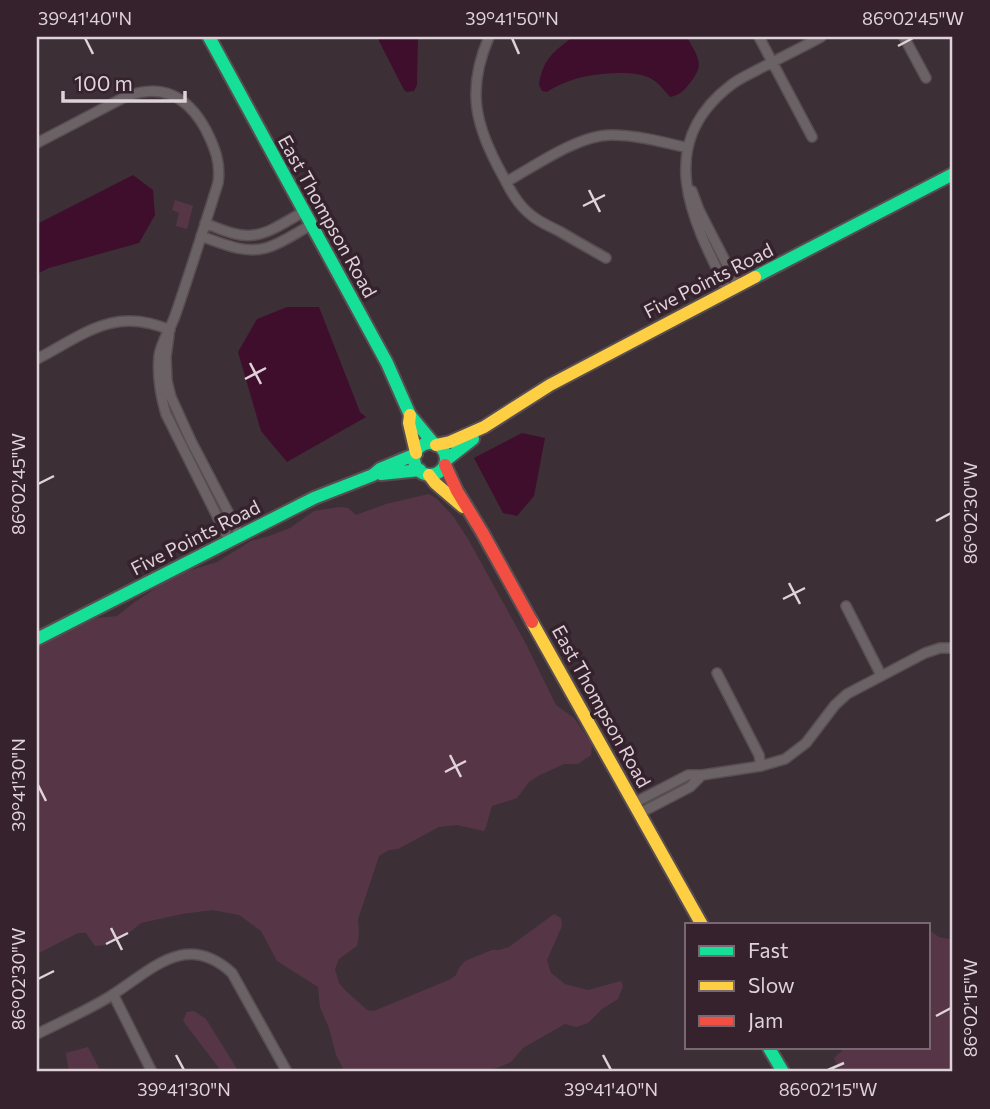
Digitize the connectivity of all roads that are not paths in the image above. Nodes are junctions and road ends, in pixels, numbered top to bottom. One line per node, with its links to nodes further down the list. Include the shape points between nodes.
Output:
1 (209, 37): 13 (main road, East Thompson Road)
2 (489, 37): 12 (street, via 478,69 477,109 481,131)
3 (759, 37): 6 (street)
4 (821, 37): 6 (street)
5 (904, 37): 7 (street)
6 (773, 62): 8 (street); 10 (street, via 713,100 696,124)
7 (926, 78)
8 (812, 137)
9 (37, 143): 14 (street, via 135,93 175,97 195,112 218,158 218,183)
10 (688, 148): 12 (street, via 634,136 586,139); 20 (street, via 692,191)
11 (953, 174): 20 (main road, Five Points Road)
12 (506, 182): 19 (street, via 533,217)
13 (303, 212): 15 (main road, East Thompson Road); 16 (street, via 267,232)
14 (205, 223): 16 (street); 17 (street)
15 (310, 225): 18 (street, via 267,248); 23 (main road, East Thompson Road, via 387,363)
16 (242, 235): 18 (street)
17 (201, 236): 18 (street); 21 (street)
18 (240, 248)
19 (606, 258)
20 (733, 288): 24 (main road, Five Points Road, via 550,385)
21 (170, 330): 22 (street, via 136,320 109,323); 29 (street, via 166,357 171,397); 31 (street, via 159,353 160,394)
22 (37, 359)
23 (410, 415): 25 (main road, East Thompson Road); 26 (main road, East Thompson Road)
24 (484, 427): 25 (main road, Five Points Road, via 451,443); 27 (main road, Five Points Road)
25 (435, 444): 26 (main road, via 421,446); 27 (main road, via 444,451)
26 (416, 453): 28 (main road, via 415,461); 30 (main road, Five Points Road)
27 (445, 463): 28 (main road, via 438,472); 32 (main road, East Thompson Road)
28 (424, 472): 30 (main road, Five Points Road); 32 (main road, East Thompson Road)
29 (209, 475): 31 (street); 33 (street)
30 (373, 475): 33 (main road, Five Points Road)
31 (199, 481): 33 (street)
32 (466, 508): 40 (main road, East Thompson Road)
33 (235, 537): 35 (main road, Five Points Road)
34 (846, 606): 38 (street)
35 (37, 639)
36 (953, 648): 38 (street, via 929,651)
37 (717, 673): 39 (street)
38 (881, 675): 39 (street, via 840,699 800,749)
39 (761, 766): 40 (street, via 688,775)
40 (637, 808): 41 (main road, East Thompson Road)
41 (701, 923)
42 (113, 994): 43 (street); 45 (street); 46 (street, via 171,957 209,958 236,979)
43 (37, 1034)
44 (770, 1050): 47 (main road)
45 (152, 1072)
46 (287, 1072)
47 (783, 1072)

